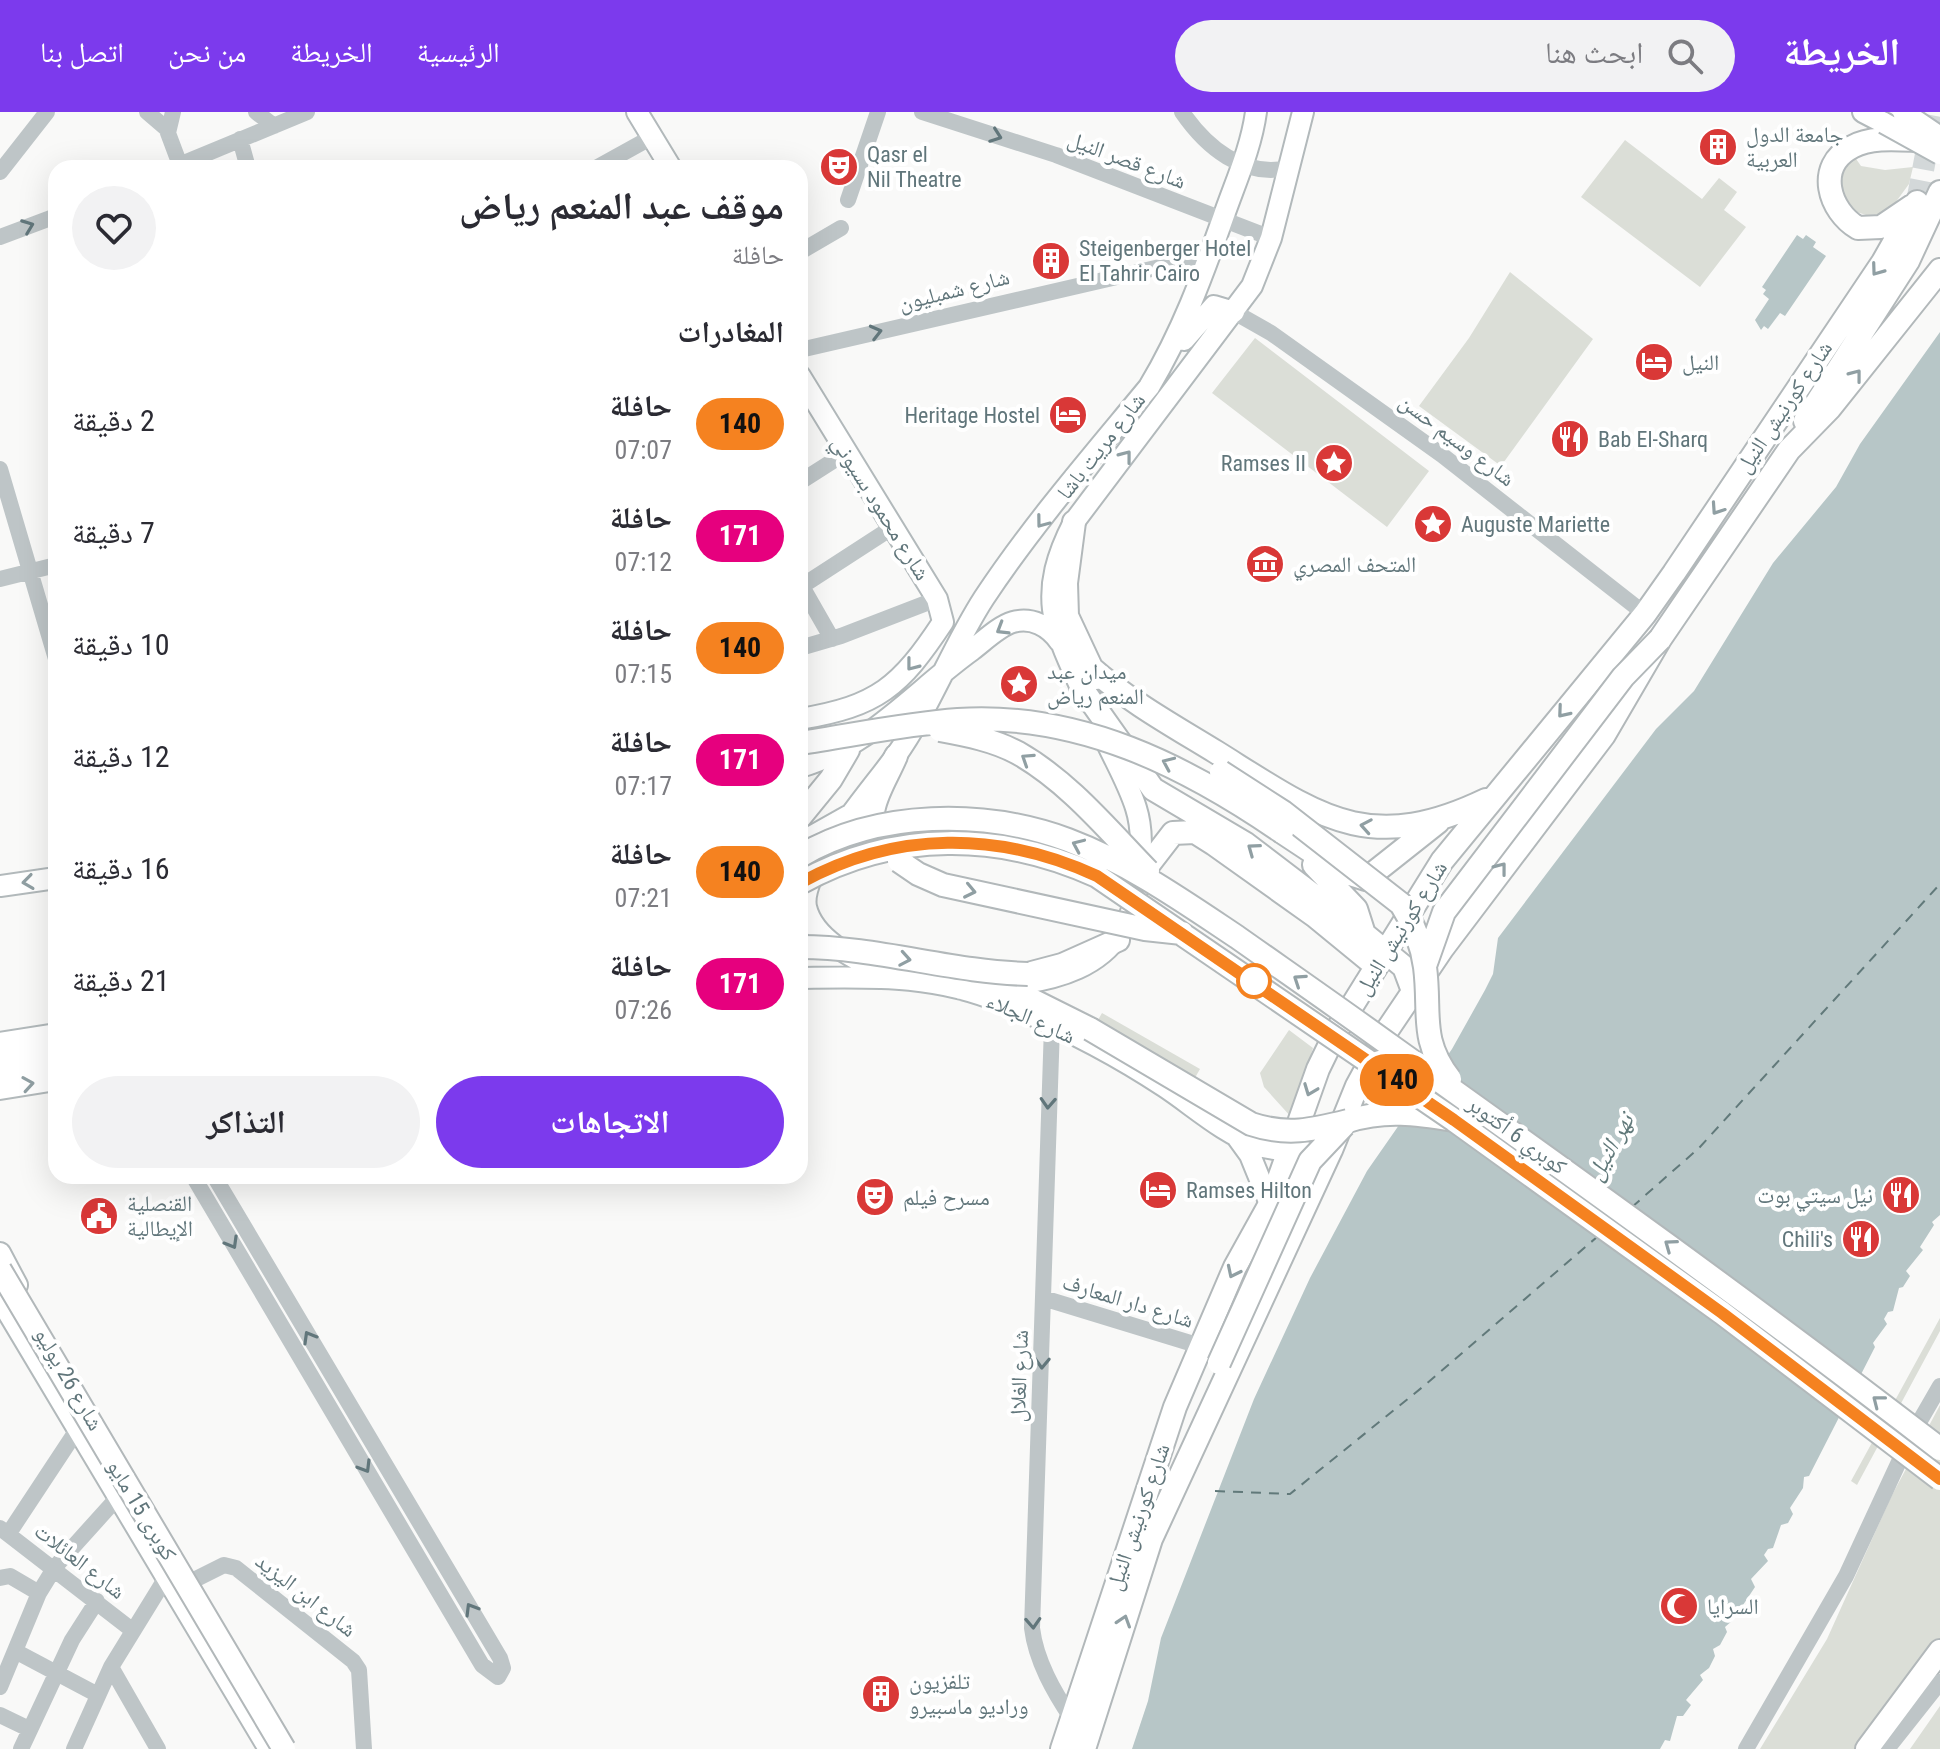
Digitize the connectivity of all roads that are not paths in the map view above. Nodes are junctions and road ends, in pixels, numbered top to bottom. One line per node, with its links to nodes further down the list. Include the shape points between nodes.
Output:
1 (47, 112): 28 (street)
2 (147, 112): 15 (street)
3 (173, 112): 15 (street)
4 (256, 112): 14 (street)
5 (307, 112): 14 (street)
6 (637, 112): 16 (main road)
7 (878, 112): 30 (street)
8 (922, 112): 32 (street, شارع قصر النيل, one-way to 32, via 1056,155)
9 (1182, 112): 26 (street, via 1219,153)
10 (1256, 112): 26 (main road, شارع مريت باشا)
11 (1303, 112): 27 (main road, شارع مريت باشا)
12 (1863, 112): 19 (main road, bridge)
13 (1903, 112): 17 (main road, bridge)
14 (274, 126): 18 (street)
15 (168, 130): 21 (street)
16 (652, 137): 24 (street); 25 (main road)
17 (1940, 137)
18 (240, 139): 22 (street); 23 (street)
19 (1915, 140): 20 (main road, bridge); 45 (highway, شارع كورنيش النيل, one-way to 45, via 1852,146 1841,155 1829,182 1836,210 1858,228 1881,227 1917,202 1883,262)
20 (1940, 154)
21 (175, 160)
22 (190, 160)
23 (246, 160)
24 (610, 160)
25 (666, 160)
26 (1243, 165): 27 (street, via 1267,171); 32 (main road, شارع مريت باشا)
27 (1288, 168): 35 (main road, شارع مريت باشا)
28 (0, 172)
29 (1940, 192): 43 (highway, via 1914,250)
30 (848, 200)
31 (48, 219): 34 (street, one-way to 31)
32 (1222, 220): 35 (street, شارع قصر النيل); 37 (main road, شارع مريت باشا)
33 (841, 228): 36 (street)
34 (0, 237)
35 (1271, 238): 39 (main road, شارع مريت باشا, via 1252,286)
36 (808, 247)
37 (1212, 255): 40 (street, شارع شمبليون, one-way to 37); 41 (main road, شارع مريت باشا)
38 (1940, 270): 43 (highway, شارع كورنيش النيل, one-way to 38, via 1830,408)
39 (1234, 312): 41 (main road, via 1214,306); 49 (main road, شارع مريت باشا, one-way to 39); 57 (street, شارع وسيم حسن, via 1442,455)
40 (808, 348)
41 (1169, 354): 63 (main road, شارع مريت باشا, one-way to 63, via 1149,387 984,598)
42 (808, 389): 44 (main road, شارع محمود بسيوني)
43 (1789, 450): 47 (highway, شارع كورنيش النيل)
44 (847, 452): 48 (street); 50 (main road, شارع محمود بسيوني)
45 (1750, 458): 47 (highway); 57 (highway, شارع كورنيش النيل, one-way to 57)
46 (0, 469): 52 (street)
47 (1773, 473): 60 (highway, شارع كورنيش النيل)
48 (808, 477)
49 (1074, 522): 62 (main road, شارع مريت باشا, via 1051,580 1053,610); 64 (highway, via 1067,616)
50 (893, 527): 54 (street); 56 (main road, شارع محمود بسيوني)
51 (48, 567): 52 (street)
52 (28, 572): 53 (street); 58 (street)
53 (0, 579)
54 (808, 581)
55 (808, 597): 59 (street)
56 (937, 599): 59 (street); 65 (main road, one-way to 65, via 943,622 900,681 854,706)
57 (1645, 614): 71 (highway, شارع كورنيش النيل, one-way to 71)
58 (48, 634)
59 (832, 639): 61 (street)
60 (1660, 639): 85 (highway, شارع كورنيش النيل, one-way to 60, via 1604,735); 94 (highway, bridge, via 1623,677 1444,912)
61 (808, 646)
62 (1065, 649): 63 (main road, one-way to 63, via 1043,624 1010,623); 64 (main road)
63 (940, 673): 68 (main road); 69 (main road, شارع مريت باشا)
64 (1086, 677): 74 (highway, one-way to 64, via 1375,829 1327,816 1274,791); 79 (main road, via 1136,808 1142,836); 89 (highway, one-way to 64, via 1246,844 1153,789); 94 (highway, bridge, via 1129,712 1283,812 1393,896 1413,923)
65 (808, 717)
66 (917, 725): 67 (highway, bridge); 75 (highway, one-way to 66, bridge, via 1197,777 1078,732 996,721); 84 (highway, one-way to 66, bridge, via 1045,771 1017,752)
67 (808, 742)
68 (848, 750): 70 (main road); 72 (highway)
69 (896, 756): 73 (main road, شارع مريت باشا); 88 (highway, one-way to 88, bridge, via 871,827 899,861 943,885)
70 (808, 764)
71 (1492, 797): 74 (highway); 78 (highway, شارع كورنيش النيل)
72 (808, 807)
73 (851, 814): 76 (main road); 82 (main road, شارع مريت باشا)
74 (1442, 818): 75 (highway, via 1366,879 1341,871)
75 (1282, 832): 89 (highway, via 1356,909)
76 (808, 838)
77 (808, 853): 84 (highway, كوبري 6 أكتوبر, one-way to 77, bridge, via 1066,839 985,821 873,826)
78 (1442, 861): 85 (highway, via 1450,899); 92 (highway, شارع كورنيش النيل)
79 (1139, 877): 90 (main road); 92 (highway, via 1173,833 1195,832)
80 (48, 879): 83 (main road, one-way to 83)
81 (808, 879): 88 (highway, كوبري 6 أكتوبر, bridge, via 895,846 981,842 1060,859 1131,896)
82 (808, 883)
83 (0, 886)
84 (1166, 889): 109 (highway, كوبري 6 أكتوبر, one-way to 84, bridge)
85 (1467, 915): 98 (highway, شارع كورنيش النيل)
86 (808, 932): 96 (main road)
87 (808, 934): 93 (main road, شارع مريت باشا, via 818,952)
88 (1185, 934): 110 (highway, كوبري 6 أكتوبر, bridge)
89 (1364, 934): 92 (highway)
90 (1118, 940): 91 (highway, one-way to 90, bridge, via 1028,974); 97 (main road, via 1098,958 1066,974 1036,983)
91 (808, 948)
92 (1381, 958): 98 (highway, via 1404,967); 113 (highway, شارع كورنيش النيل, one-way to 113, via 1318,1069)
93 (808, 968)
94 (1425, 968): 109 (highway, bridge, via 1426,1022 1434,1058)
95 (808, 975): 96 (main road, شارع الجلاء)
96 (888, 975): 97 (main road, شارع الجلاء)
97 (961, 989): 99 (main road, شارع الجلاء)
98 (1413, 991): 114 (highway, شارع كورنيش النيل, via 1357,1086)
99 (1002, 1002): 100 (main road, شارع الجلاء); 111 (highway, bridge, via 1032,1000 1251,1124 1295,1133)
100 (1052, 1026): 112 (main road, شارع الجلاء, via 1163,1086); 121 (street, شارع الغلال, one-way to 121)
101 (48, 1035): 102 (main road)
102 (0, 1043)
103 (48, 1048): 104 (highway)
104 (0, 1056)
105 (48, 1065): 106 (highway)
106 (0, 1072)
107 (48, 1081): 108 (main road, one-way to 107)
108 (0, 1089)
109 (1464, 1098): 130 (highway, كوبري 6 أكتوبر, one-way to 109, bridge, via 1737,1292)
110 (1454, 1120): 111 (highway, via 1395,1112); 131 (highway, كوبري 6 أكتوبر, bridge)
111 (1348, 1121): 133 (highway, bridge, via 1310,1161 1185,1432)
112 (1237, 1137): 113 (main road, شارع الجلاء); 117 (main road, شارع الجلاء, via 1250,1155)
113 (1290, 1150): 114 (main road, شارع الجلاء); 117 (highway, شارع كورنيش النيل)
114 (1331, 1150): 118 (highway, شارع كورنيش النيل)
115 (198, 1184): 127 (street, one-way to 127)
116 (219, 1184): 126 (street, one-way to 116)
117 (1267, 1209): 118 (highway, via 1290,1206 1297,1210); 125 (highway, شارع كورنيش النيل, one-way to 125)
118 (1296, 1225): 133 (highway, شارع كورنيش النيل)
119 (0, 1253): 122 (main road, شارع 26 يوليو)
120 (0, 1270): 157 (highway, كوبرى 15 مايو, bridge)
121 (1043, 1298): 125 (street, شارع دار المعارف); 151 (street, شارع الغلال, one-way to 151, via 1032,1628 1043,1667)
122 (25, 1300): 123 (main road, via 15,1311); 124 (main road, شارع 26 يوليو)
123 (5, 1312): 124 (street); 129 (main road, شارع 26 يوليو)
124 (42, 1334): 138 (main road, شارع 26 يوليو)
125 (1200, 1346): 151 (highway, شارع كورنيش النيل)
126 (325, 1365): 127 (street); 127 (street, one-way to 126, via 482,1665 498,1677 503,1668 500,1658)
127 (309, 1374)
128 (1940, 1386): 162 (street, via 1840,1588)
129 (77, 1430): 132 (main road, شارع 26 يوليو); 134 (street)
130 (1940, 1449)
131 (1940, 1479)
132 (118, 1497): 135 (street); 136 (main road, شارع 26 يوليو)
133 (1169, 1497): 161 (highway, شارع كورنيش النيل, one-way to 133)
134 (4, 1531): 135 (street, شارع العائلات)
135 (55, 1567): 139 (street); 140 (street, شارع العائلات)
136 (167, 1576): 141 (street); 156 (main road, شارع 26 يوليو)
137 (0, 1578): 139 (street, via 10,1576)
138 (192, 1581): 158 (main road, شارع 26 يوليو); 159 (street, شارع ابن اليزيد, via 224,1565 236,1568 353,1661 359,1670)
139 (39, 1593): 142 (street)
140 (97, 1601): 141 (street, شارع العائلات); 145 (street)
141 (132, 1630): 144 (street)
142 (15, 1651): 145 (street); 147 (street)
143 (1940, 1651): 163 (highway)
144 (111, 1667): 148 (street); 155 (street)
145 (56, 1673): 148 (street); 152 (street)
146 (1940, 1682): 164 (street)
147 (0, 1687)
148 (98, 1695): 154 (street)
149 (1940, 1699): 165 (street)
150 (0, 1715): 152 (street)
151 (1072, 1719): 160 (highway, شارع كورنيش النيل)
152 (29, 1729): 153 (street)
153 (21, 1749)
154 (74, 1749)
155 (158, 1749)
156 (269, 1749)
157 (284, 1749)
158 (292, 1749)
159 (364, 1749)
160 (1062, 1749)
161 (1084, 1749)
162 (1746, 1749)
163 (1867, 1749)
164 (1887, 1749)
165 (1901, 1749)

